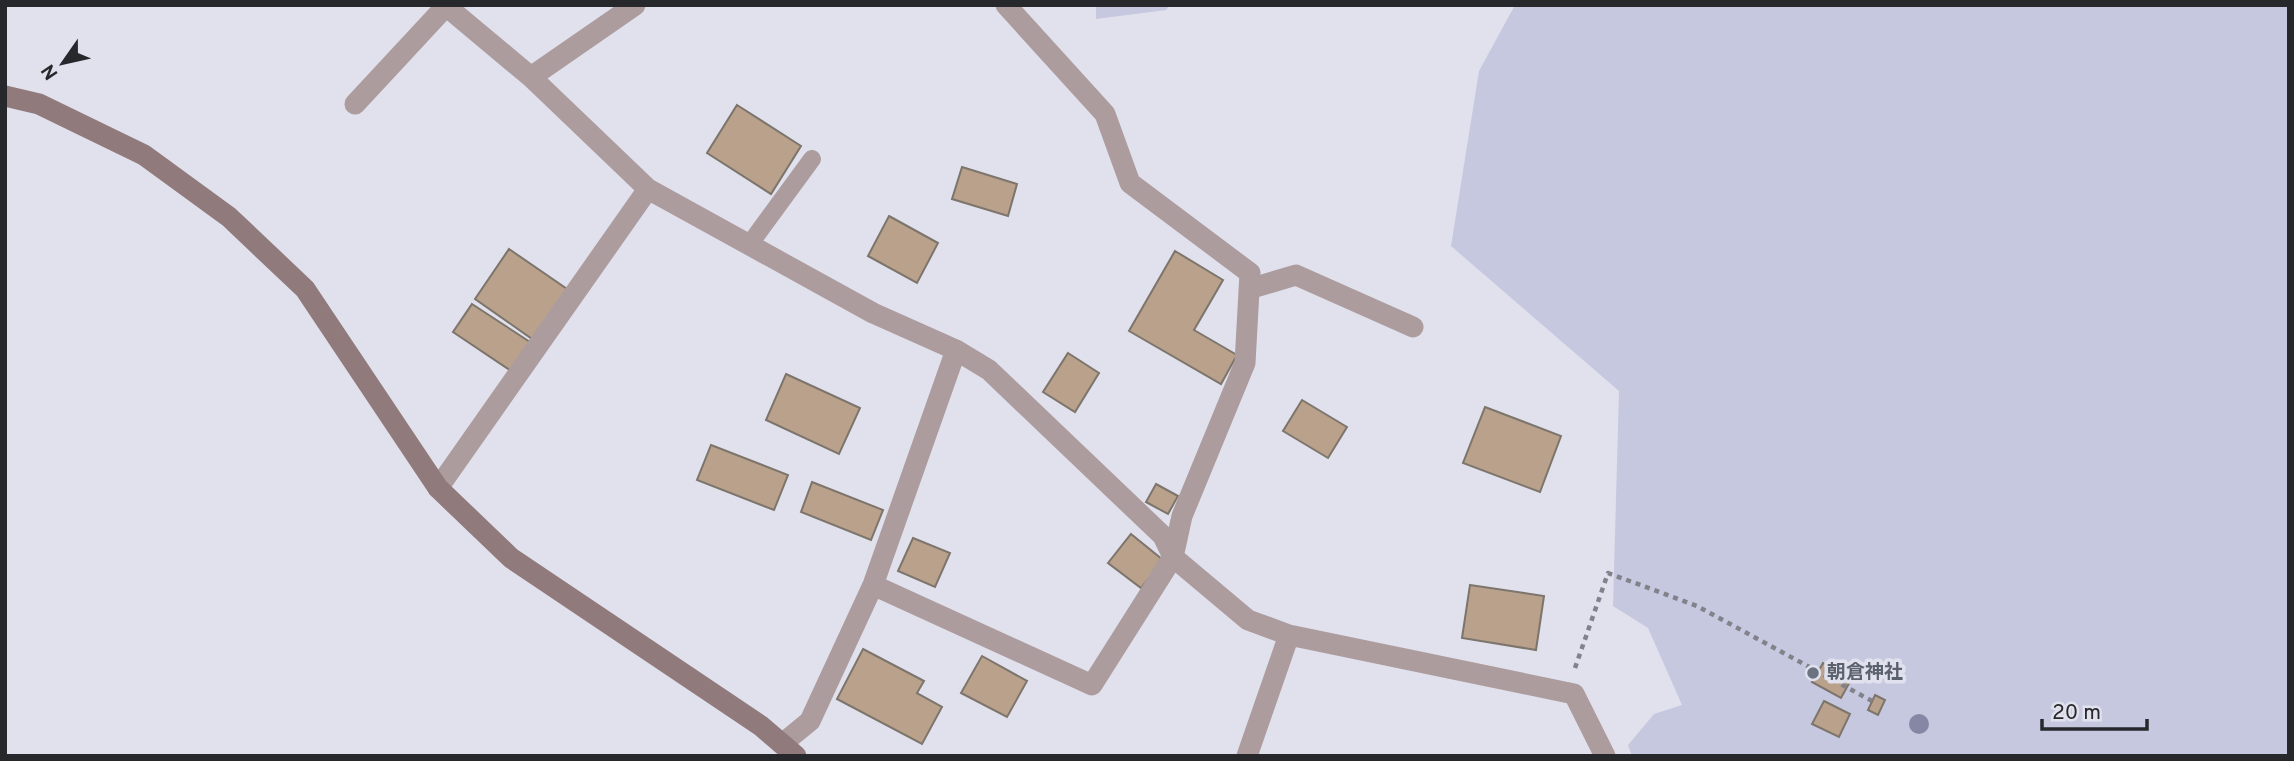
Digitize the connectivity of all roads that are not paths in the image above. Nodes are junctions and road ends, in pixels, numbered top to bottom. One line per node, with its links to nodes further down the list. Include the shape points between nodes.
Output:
1 (635, 5): 3 (street)
2 (1006, 5): 9 (street, via 1105,114 1130,183 1250,273)
3 (531, 77): 5 (street, via 446,6); 7 (street)
4 (5, 96): 12 (street, via 39,104 144,155 229,217 305,289)
5 (355, 104)
6 (812, 159): 8 (lane)
7 (648, 189): 8 (street); 12 (street)
8 (750, 245): 11 (street, via 873,313)
9 (1250, 289): 10 (street, via 1296,275); 13 (street, via 1245,363 1182,516)
10 (1413, 327)
11 (956, 350): 13 (street, via 989,370 1163,536); 14 (street)
12 (438, 488): 16 (street, via 510,558 761,726)
13 (1174, 556): 14 (street, via 1092,685); 15 (street, via 1248,620)
14 (873, 585): 16 (street, via 810,721)
15 (1289, 635): 17 (street); 18 (street, via 1574,694)
16 (789, 750)
17 (1247, 756)
18 (1605, 756)

